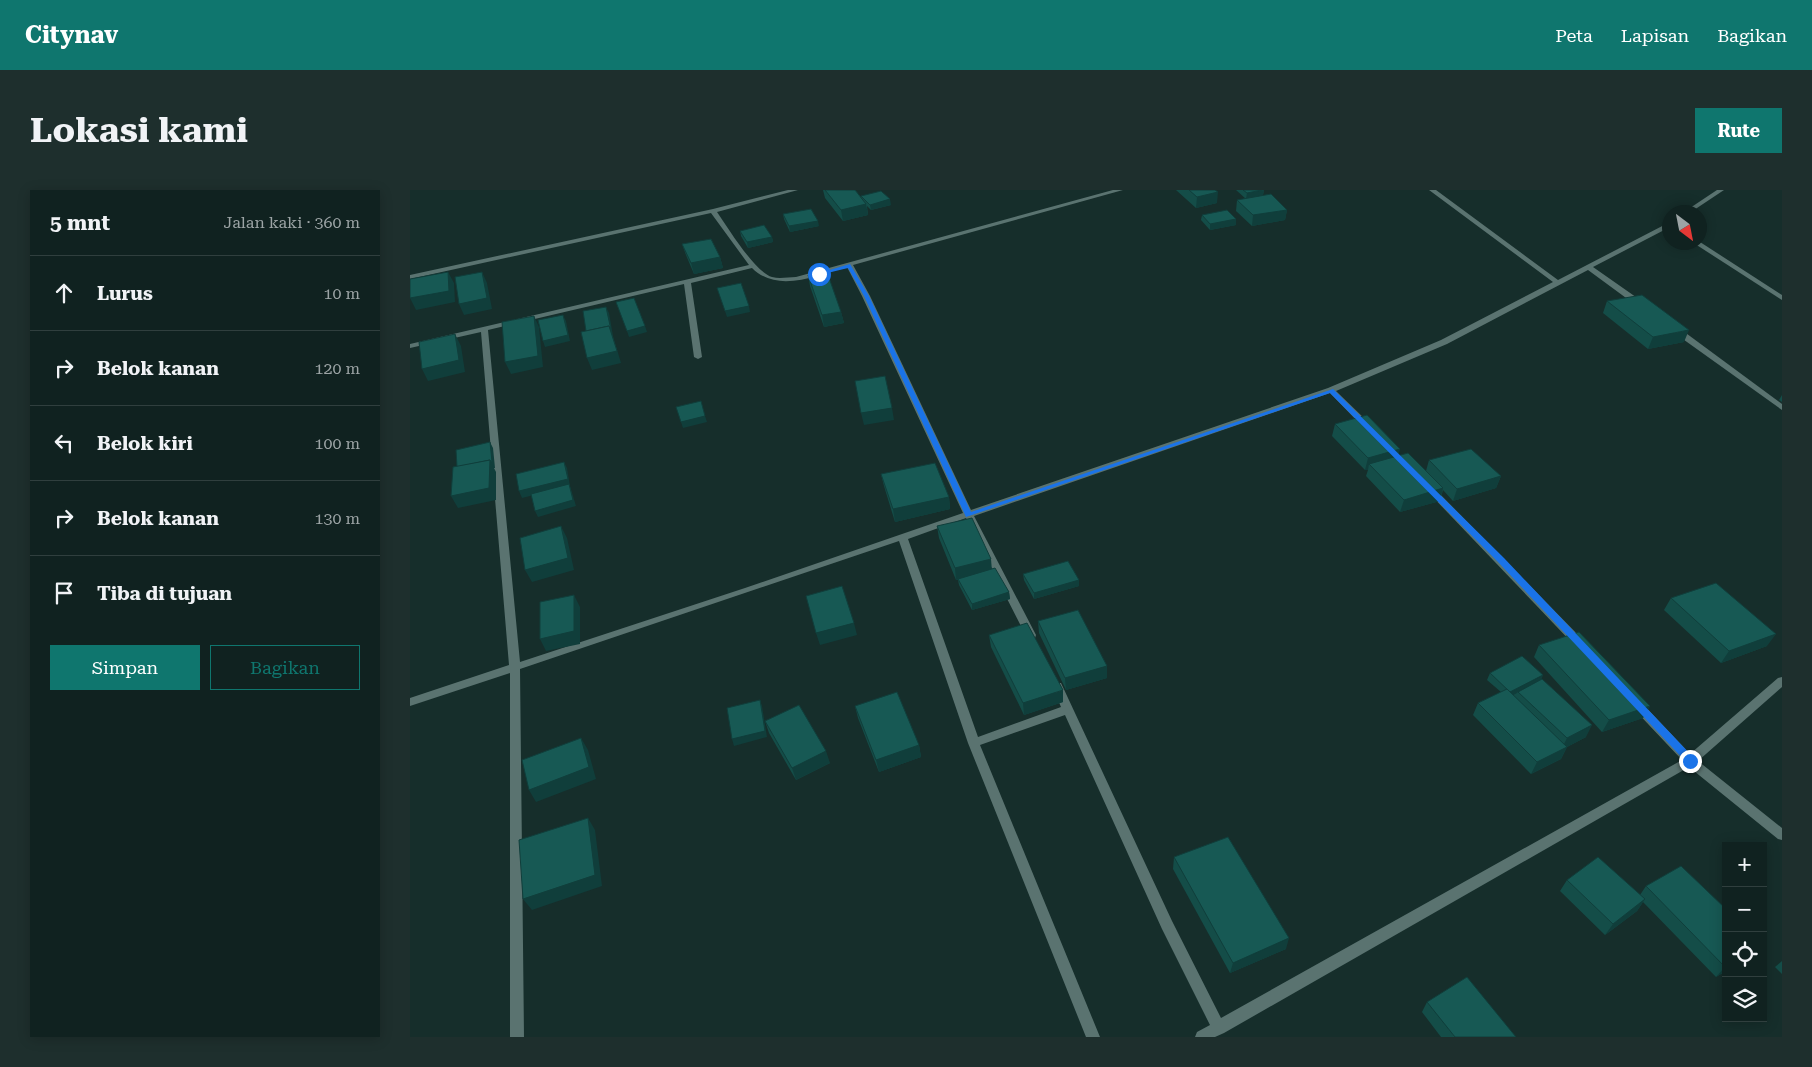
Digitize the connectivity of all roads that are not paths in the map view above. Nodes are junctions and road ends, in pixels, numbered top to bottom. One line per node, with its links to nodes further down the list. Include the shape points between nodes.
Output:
1 (795, 190): 6 (street)
2 (1120, 190): 10 (street)
3 (1432, 190): 14 (street)
4 (1721, 190): 5 (street)
5 (1698, 205)
6 (713, 210): 9 (street); 12 (street)
7 (1662, 229): 11 (street)
8 (1707, 250): 15 (street)
9 (753, 266): 10 (street, via 763,276 775,280 796,279); 13 (street)
10 (850, 266): 25 (street)
11 (1589, 267): 14 (street); 16 (street)
12 (410, 277)
13 (687, 281): 18 (street); 20 (street)
14 (1557, 282): 21 (street, via 1444,342)
15 (1782, 298)
16 (1646, 308)
17 (1670, 326): 22 (street)
18 (484, 329): 19 (street); 29 (street)
19 (410, 346)
20 (698, 357)
21 (1331, 390): 23 (street); 25 (street)
22 (1782, 408)
23 (1372, 431)
24 (1426, 485): 28 (street)
25 (969, 515): 26 (street); 27 (street)
26 (902, 536): 29 (street); 35 (street)
27 (1038, 647)
28 (1589, 653)
29 (515, 668): 33 (street); 39 (street)
30 (1051, 674): 34 (street)
31 (1782, 681): 36 (street)
32 (1630, 696): 36 (street)
33 (410, 702)
34 (1068, 708): 35 (street); 38 (street, via 1167,925)
35 (974, 743): 40 (street)
36 (1690, 761): 37 (street); 38 (street)
37 (1782, 835)
38 (1219, 1028): 41 (street)
39 (517, 1037)
40 (1093, 1037)
41 (1202, 1037)

